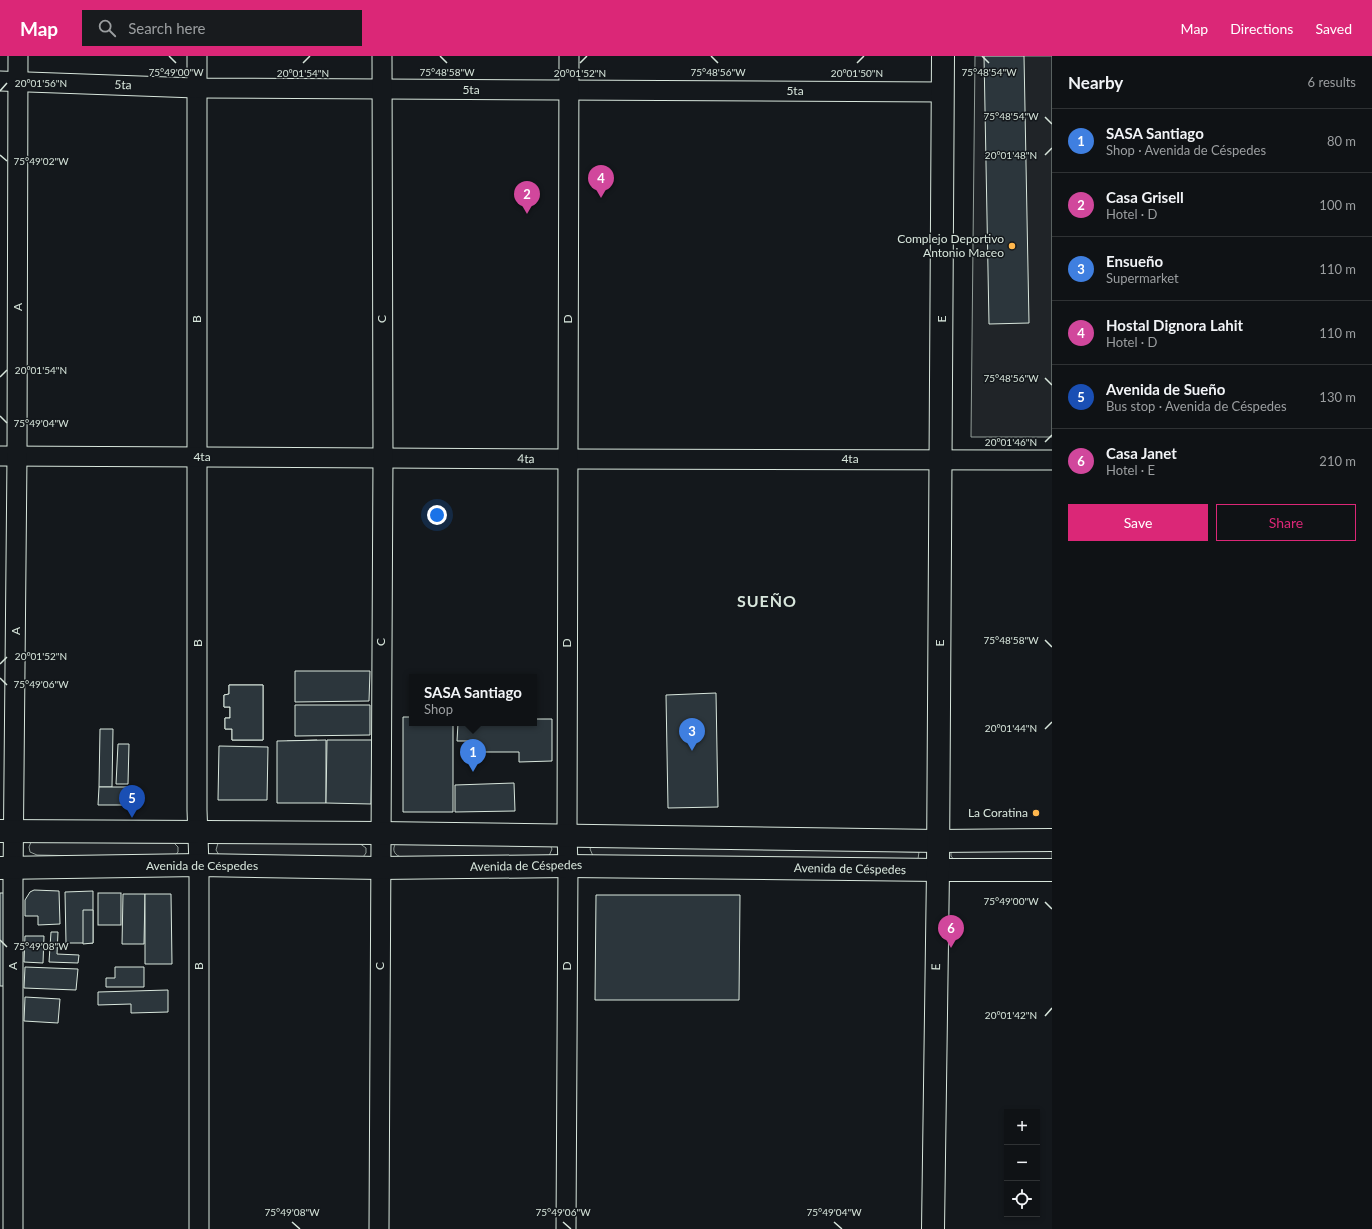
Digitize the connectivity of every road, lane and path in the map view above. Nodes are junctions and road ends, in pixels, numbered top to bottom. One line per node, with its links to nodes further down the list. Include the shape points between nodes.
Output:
1 (18, 56): 6 (street, A)
2 (197, 56): 7 (street, B)
3 (382, 56): 8 (street, C)
4 (568, 56): 9 (street, D)
5 (943, 56): 10 (main road, E)
6 (9, 81): 7 (street, 5ta); 11 (street, A)
7 (196, 88): 8 (street, 5ta); 12 (street, B)
8 (381, 89): 9 (street, 5ta); 13 (street, C)
9 (568, 90): 10 (street, 5ta); 14 (street, D)
10 (942, 92): 15 (main road, E)
11 (9, 456): 12 (street, 4ta); 17 (street, A)
12 (198, 457): 13 (street, 4ta); 18 (street, B)
13 (382, 457): 14 (street, 4ta); 19 (street, C)
14 (568, 459): 15 (street, 4ta); 20 (street, D)
15 (941, 459): 16 (street, 4ta); 22 (main road, E)
16 (1052, 460)
17 (7, 831): 18 (main road); 25 (street, A)
18 (198, 832): 19 (main road); 23 (street, B)
19 (380, 833): 20 (main road); 26 (street, C)
20 (567, 836): 22 (main road); 24 (street, D)
21 (1052, 840): 22 (main road)
22 (938, 841): 27 (main road, E)
23 (200, 865): 25 (main road, Avenida de Céspedes); 26 (main road, Avenida de Céspedes); 30 (street, B)
24 (568, 866): 26 (main road, Avenida de Céspedes); 27 (main road, Avenida de Céspedes); 32 (street, D)
25 (7, 868): 29 (street, A)
26 (380, 868): 31 (street, C)
27 (938, 870): 28 (main road, Avenida de Céspedes); 33 (main road, E)
28 (1052, 870)
29 (13, 1229)
30 (199, 1229)
31 (379, 1229)
32 (566, 1229)
33 (933, 1229)

